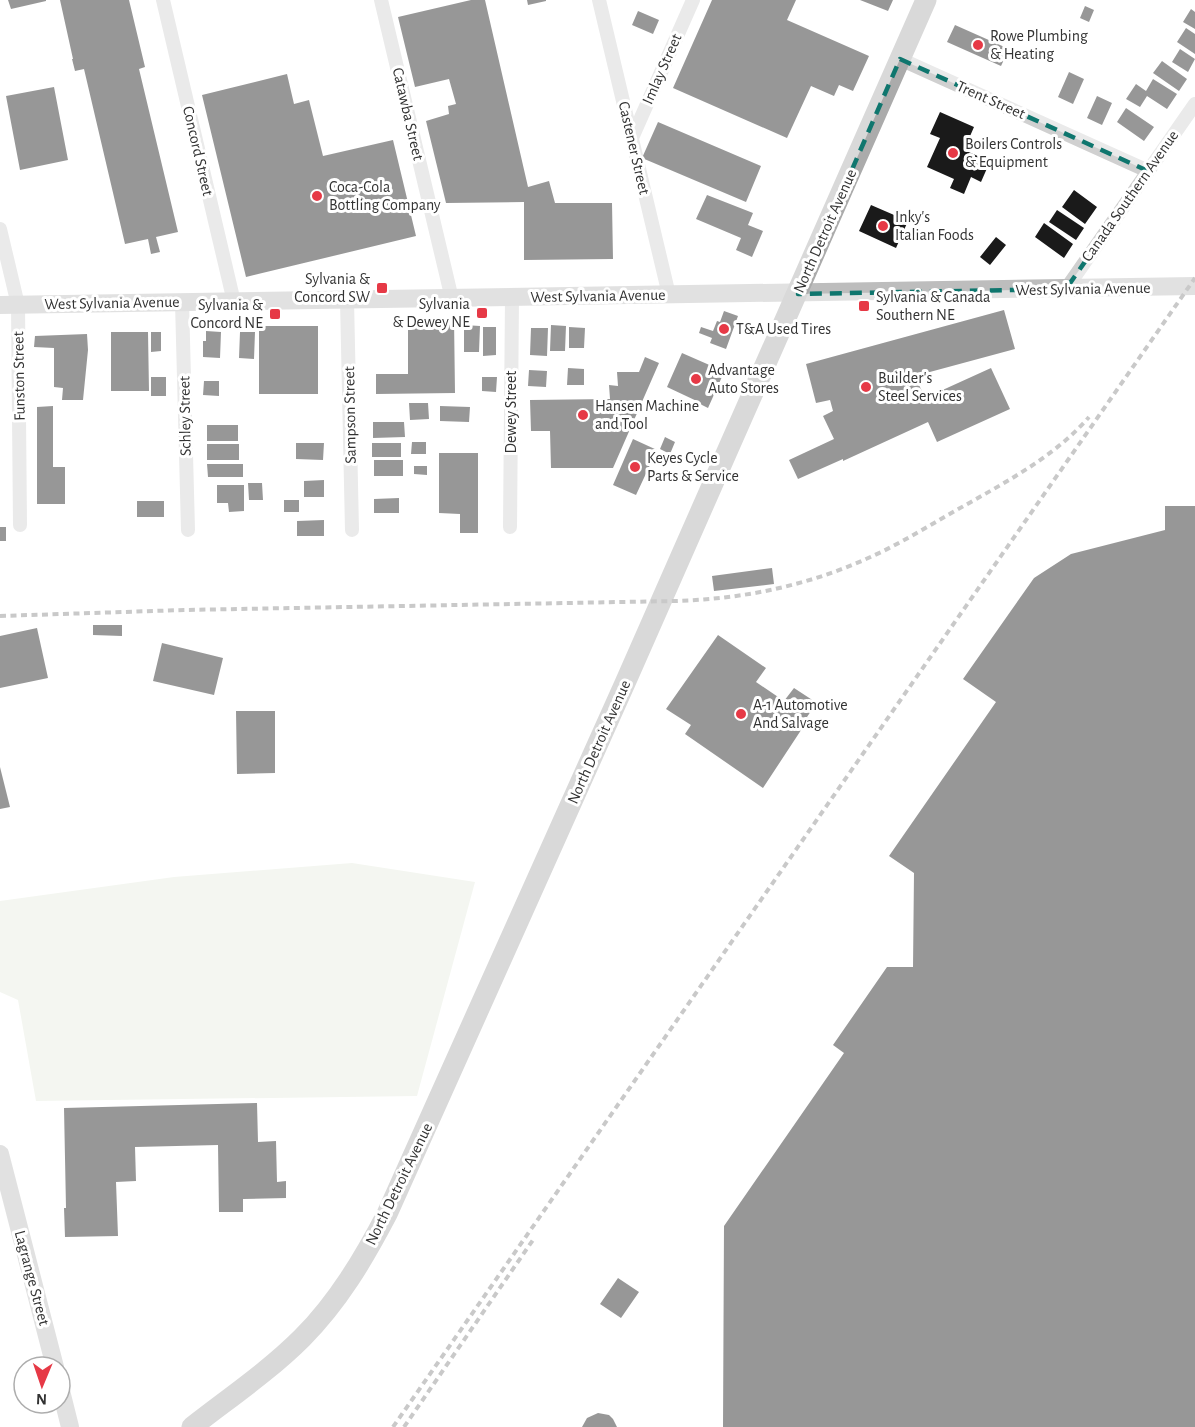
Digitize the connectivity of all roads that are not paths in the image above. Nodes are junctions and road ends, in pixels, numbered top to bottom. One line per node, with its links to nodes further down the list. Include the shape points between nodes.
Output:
1 (163, 0): 18 (street, Concord Street)
2 (381, 0): 15 (street, Catawba Street)
3 (599, 0): 8 (street, Castener Street)
4 (693, 0): 8 (street, Imlay Street)
5 (926, 0): 6 (main road, North Detroit Avenue)
6 (900, 59): 9 (street, Trent Street); 13 (main road, North Detroit Avenue)
7 (1195, 104): 9 (street, Canada Southern Avenue)
8 (632, 138): 14 (street, Castener Street)
9 (1148, 171): 12 (street, Canada Southern Avenue)
10 (0, 229): 20 (street, Funston Street)
11 (1195, 286): 12 (main road, West Sylvania Avenue)
12 (1066, 289): 13 (main road, West Sylvania Avenue)
13 (798, 294): 14 (main road, West Sylvania Avenue); 27 (main road, North Detroit Avenue, via 509,946 373,1242 339,1295 302,1338)
14 (669, 295): 16 (main road, West Sylvania Avenue)
15 (452, 298): 16 (main road, West Sylvania Avenue); 17 (main road, West Sylvania Avenue)
16 (512, 298): 22 (street, Dewey Street)
17 (347, 300): 18 (main road, West Sylvania Avenue); 24 (street, Sampson Street)
18 (234, 302): 19 (main road, West Sylvania Avenue)
19 (183, 303): 20 (main road, West Sylvania Avenue); 23 (street, Schley Street)
20 (9, 305): 21 (street, Funston Street)
21 (20, 525)
22 (510, 527)
23 (188, 530)
24 (352, 530)
25 (0, 1154): 26 (main road, Lagrange Street)
26 (52, 1355)
27 (192, 1427)

